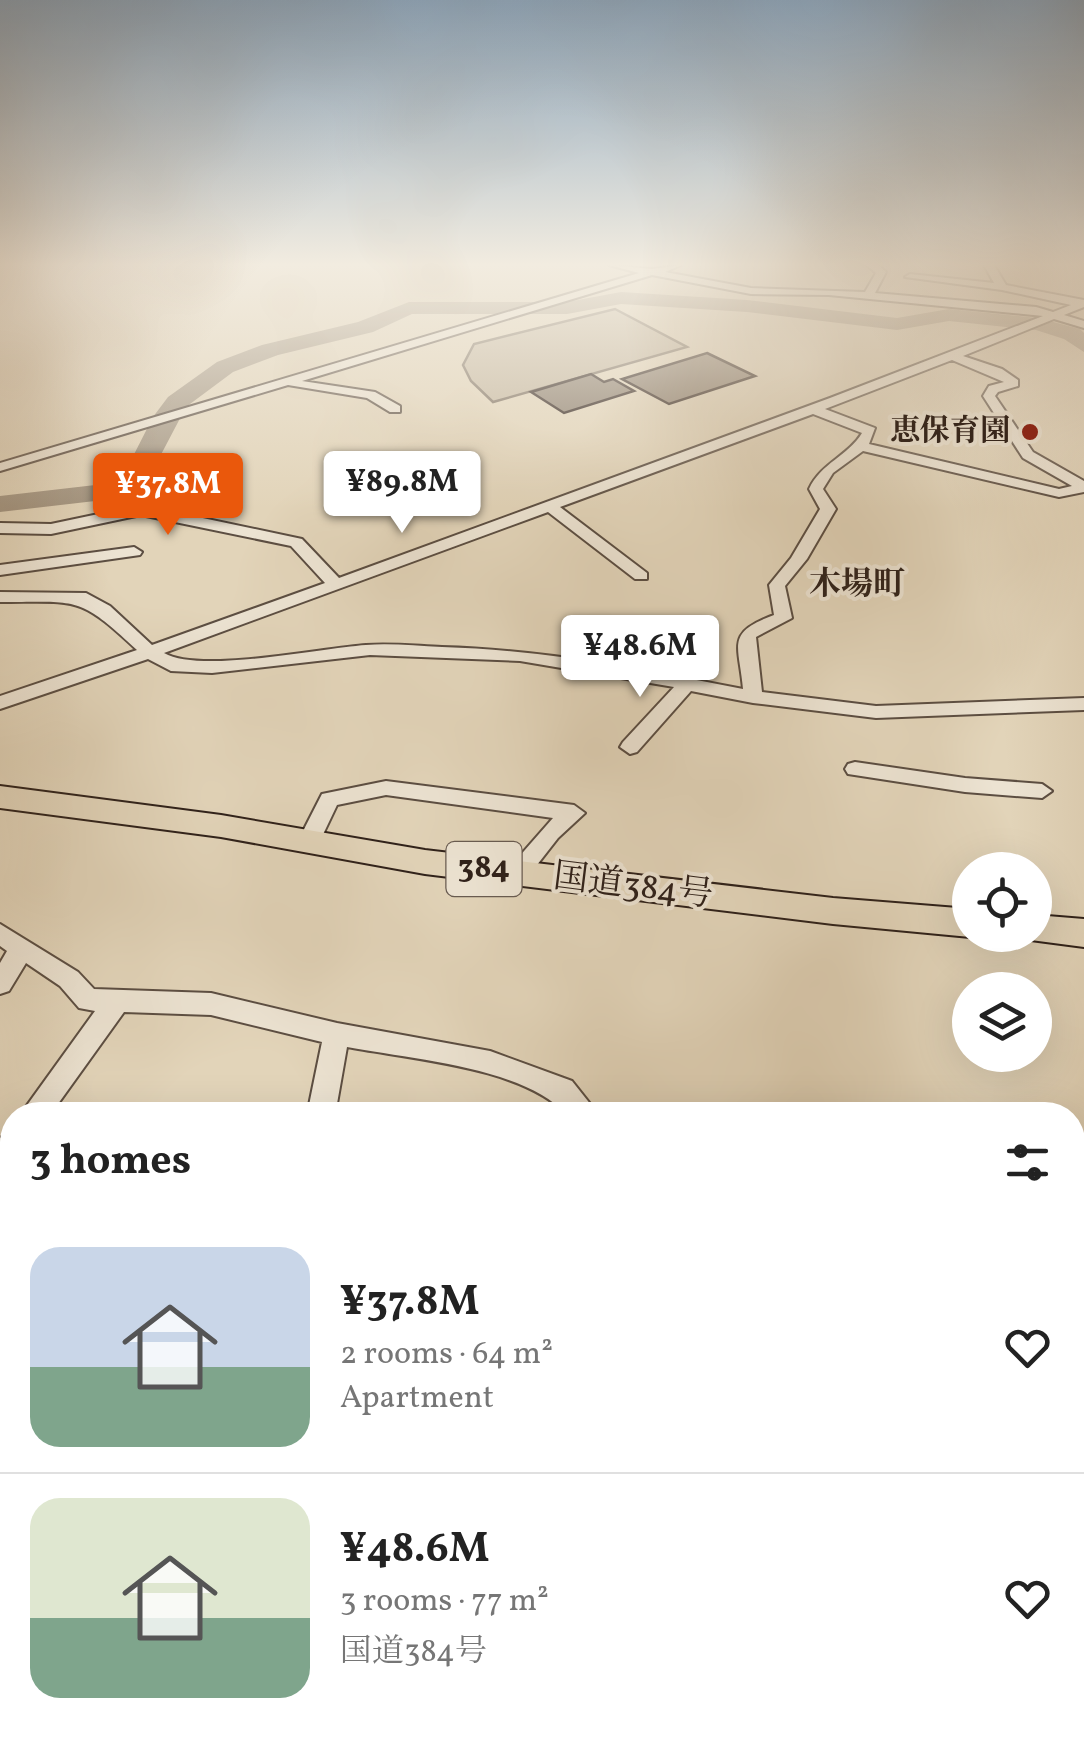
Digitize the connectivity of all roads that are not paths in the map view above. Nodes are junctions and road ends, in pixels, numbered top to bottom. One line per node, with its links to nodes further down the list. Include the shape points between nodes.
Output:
1 (407, 346): 4 (street)
2 (979, 346): 3 (street)
3 (951, 356): 6 (street); 9 (street, via 1014,383 989,396 1028,454)
4 (290, 382): 5 (street, via 370,395); 8 (street)
5 (395, 409)
6 (812, 409): 7 (street, via 870,431); 10 (street)
7 (861, 446): 9 (street, via 1059,493); 19 (street, via 822,472 816,489 828,509 800,560 777,585 784,618 747,637)
8 (0, 468)
9 (1084, 488)
10 (549, 506): 14 (street); 15 (street)
11 (0, 528): 15 (street, via 52,530 141,510 296,542)
12 (134, 552): 13 (street)
13 (0, 570)
14 (641, 576)
15 (336, 585): 17 (street)
16 (0, 597): 17 (street, via 92,601)
17 (151, 653): 18 (street, via 170,665 212,667 370,650 520,656); 20 (street)
18 (686, 685): 19 (street); 22 (street)
19 (754, 696): 21 (street, via 876,712)
20 (0, 703)
21 (1084, 704)
22 (630, 748)
23 (855, 769): 24 (street)
24 (1042, 791)
25 (0, 797): 26 (highway, 国道384号 / 384)
26 (309, 841): 27 (highway, 国道384号 / 384); 27 (street, via 330,799 386,788 574,813)
27 (518, 874): 28 (highway, 国道384号 / 384)
28 (952, 921)
29 (1052, 930): 30 (highway)
30 (1084, 933)
31 (11, 942): 32 (street); 33 (street, via 69,979 88,1000)
32 (0, 984)
33 (118, 1001): 34 (street, via 211,1004); 35 (street)
34 (337, 1034): 36 (street); 37 (street, via 490,1063 562,1090)
35 (44, 1102)
36 (324, 1102)
37 (573, 1102)

